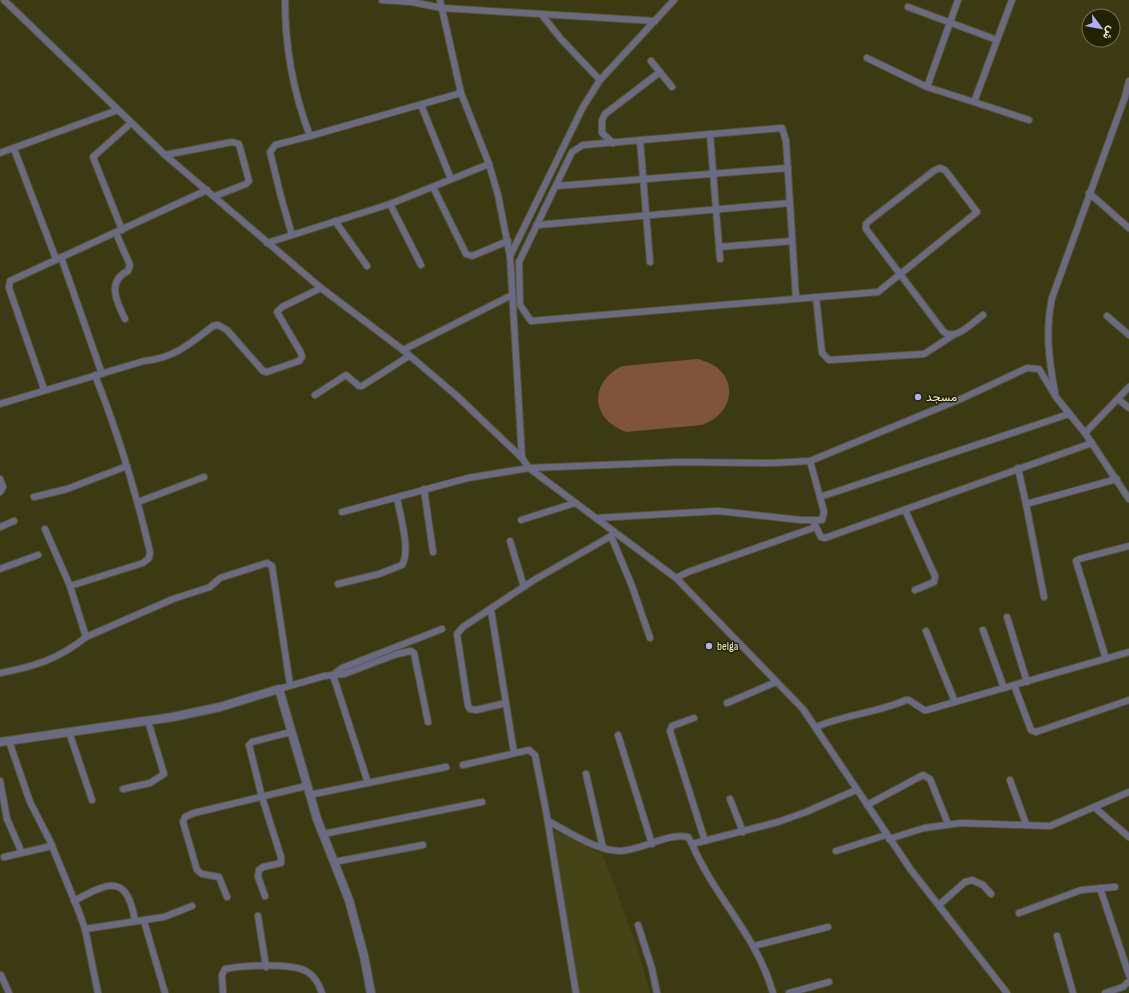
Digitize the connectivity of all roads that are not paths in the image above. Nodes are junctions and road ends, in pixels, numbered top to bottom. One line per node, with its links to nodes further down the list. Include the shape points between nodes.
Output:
1 (4, 0): 25 (street)
2 (285, 0): 30 (street, via 287,44 292,75)
3 (382, 0): 9 (street)
4 (440, 0): 9 (street)
5 (674, 0): 11 (street)
6 (958, 0): 12 (street)
7 (1012, 0): 13 (street)
8 (908, 7): 12 (street)
9 (442, 8): 10 (street); 22 (street)
10 (542, 15): 11 (street); 17 (street)
11 (655, 21): 17 (street)
12 (950, 22): 13 (street); 20 (street)
13 (997, 40): 23 (street)
14 (867, 58): 20 (street)
15 (651, 61): 16 (street)
16 (660, 72): 19 (street); 28 (street, via 605,114 602,120)
17 (600, 80): 60 (street, via 583,107)
18 (1129, 81): 21 (street)
19 (672, 87)
20 (927, 87): 23 (street)
21 (1128, 89): 45 (street)
22 (461, 92): 24 (street); 37 (street)
23 (974, 102): 26 (street)
24 (422, 105): 30 (street); 40 (street)
25 (118, 110): 27 (street); 34 (street)
26 (1029, 120)
27 (131, 123): 36 (street); 54 (street, via 93,157)
28 (602, 133): 32 (street); 33 (street)
29 (710, 134): 31 (street); 38 (street, via 782,128 786,141); 39 (street)
30 (310, 136): 55 (street, via 275,145 270,152)
31 (640, 140): 32 (street); 41 (street)
32 (613, 143): 33 (street)
33 (591, 145): 42 (street, via 583,145 572,152)
34 (14, 149): 35 (street); 61 (street)
35 (0, 153)
36 (165, 156): 44 (street); 46 (street, via 232,142 239,144 249,181)
37 (489, 164): 40 (street); 56 (street)
38 (788, 168): 39 (street); 47 (street)
39 (713, 174): 41 (street); 49 (street)
40 (451, 179): 43 (street)
41 (643, 179): 42 (street); 50 (street)
42 (556, 186): 52 (street)
43 (433, 187): 48 (street); 56 (street, via 466,254 472,256)
44 (207, 190): 46 (street); 54 (street)
45 (1089, 193): 53 (street); 82 (street, via 1049,310 1048,348)
46 (215, 196): 58 (street)
47 (790, 203): 49 (street); 57 (street)
48 (390, 204): 51 (street); 64 (street)
49 (716, 209): 50 (street); 59 (street)
50 (646, 215): 52 (street); 63 (street)
51 (335, 221): 55 (street); 65 (street)
52 (537, 225): 70 (street, via 519,262 520,305 532,321)
53 (1129, 228)
54 (119, 232): 61 (street); 73 (street, via 130,266 128,271 120,274 115,283 115,296)
55 (292, 234): 58 (street)
56 (508, 241): 60 (street)
57 (792, 241): 59 (street); 70 (street)
58 (267, 243): 67 (street)
59 (719, 247): 62 (street)
60 (510, 256): 68 (street)
61 (59, 258): 78 (street); 80 (street, via 13,279 9,284)
62 (720, 259)
63 (650, 262)
64 (421, 265)
65 (367, 266)
66 (901, 274): 66 (street, via 866,229 866,224 940,168 945,170 977,212); 69 (street, via 878,292); 75 (street, via 943,331)
67 (321, 288): 76 (street); 78 (street, via 277,312 301,353 299,362 263,371 228,330 218,324 168,356)
68 (512, 295): 76 (street); 89 (street)
69 (816, 297): 70 (street); 75 (street, via 822,353 829,360 924,354)
70 (796, 298)
71 (983, 315): 75 (street)
72 (1107, 316): 74 (street)
73 (125, 319)
74 (1129, 335)
75 (952, 336)
76 (403, 350): 77 (street)
77 (410, 356): 81 (street, via 362,386 346,375); 89 (street, via 457,396)
78 (98, 374): 80 (street); 91 (street)
79 (1129, 387): 83 (street)
80 (44, 389): 84 (street)
81 (315, 395)
82 (1056, 396): 86 (street); 90 (street, via 1039,370 1027,368 963,398)
83 (1118, 399): 85 (street); 87 (street)
84 (0, 404)
85 (1129, 408)
86 (1069, 414): 87 (street); 100 (street)
87 (1085, 433): 88 (street)
88 (1092, 443): 93 (street); 96 (street)
89 (522, 458): 92 (street)
90 (810, 461): 92 (street, via 679,462); 100 (street)
91 (127, 466): 99 (street, via 67,489); 103 (street)
92 (529, 468): 97 (street, via 468,478); 104 (street)
93 (1018, 468): 105 (street); 106 (street)
94 (204, 477): 103 (street)
95 (0, 479): 98 (street, via 3,487)
96 (1117, 479): 102 (street); 105 (street)
97 (424, 489): 101 (street); 118 (street)
98 (0, 492)
99 (34, 497)
100 (820, 497): 110 (street, via 824,516 822,520)
101 (397, 498): 107 (street); 122 (street, via 406,549 406,558 402,565 379,574)
102 (1129, 500)
103 (138, 502): 123 (street, via 150,552 149,558 143,563)
104 (575, 503): 108 (street); 109 (street)
105 (1026, 504): 126 (street)
106 (905, 510): 113 (street, via 825,538 821,537); 125 (street, via 935,576 934,582)
107 (342, 512)
108 (596, 518): 110 (street, via 718,511); 115 (street)
109 (521, 520)
110 (813, 520): 113 (street)
111 (14, 521): 112 (street)
112 (0, 527)
113 (816, 527): 121 (street)
114 (45, 529): 123 (street)
115 (612, 534): 121 (street); 124 (street); 133 (street)
116 (510, 541): 124 (street)
117 (1129, 546): 135 (street, via 1079,558 1076,561)
118 (433, 552)
119 (38, 555): 120 (street)
120 (0, 569)
121 (676, 578): 138 (street)
122 (338, 584)
123 (70, 586): 132 (street)
124 (524, 587): 127 (street)
125 (915, 590)
126 (1044, 597)
127 (491, 610): 146 (street); 146 (street, via 463,627 456,637 470,709)
128 (1007, 617): 139 (street)
129 (442, 629): 137 (street, via 342,668)
130 (983, 630): 142 (street)
131 (926, 631): 145 (street)
132 (86, 637): 136 (street, via 44,662); 140 (street, via 173,599 210,587 220,578 267,562 272,566)
133 (650, 638)
134 (1129, 652): 135 (street)
135 (1106, 659): 139 (street)
136 (0, 673)
137 (333, 675): 140 (street); 150 (street, via 344,674 411,651 414,653); 163 (street)
138 (776, 682): 147 (street); 151 (street, via 803,709)
139 (1027, 682): 141 (street)
140 (290, 685): 143 (street)
141 (1014, 685): 142 (street); 144 (street, via 1031,730 1036,732)
142 (1004, 688): 145 (street)
143 (279, 689): 149 (street, via 220,707); 153 (street)
144 (1129, 700)
145 (955, 702): 151 (street, via 924,710 906,700)
146 (506, 703): 157 (street)
147 (727, 703)
148 (694, 718): 182 (street, via 672,726 670,731)
149 (148, 721): 152 (street); 165 (street, via 164,774 150,783)
150 (428, 722)
151 (816, 727): 166 (street)
152 (69, 732): 155 (street); 171 (street)
153 (291, 732): 164 (street); 169 (street, via 249,743)
154 (618, 735): 183 (street)
155 (9, 741): 156 (street); 186 (street, via 30,802)
156 (0, 742)
157 (514, 753): 158 (street); 175 (street, via 529,750 535,755)
158 (463, 765)
159 (446, 767): 163 (street)
160 (586, 774): 187 (street)
161 (1010, 780): 177 (street)
162 (0, 781): 189 (street, via 7,819)
163 (368, 783): 168 (street)
164 (306, 786): 168 (street); 169 (street)
165 (123, 789)
166 (856, 790): 173 (street); 178 (street, via 806,812)
167 (1129, 792): 174 (street)
168 (309, 795): 179 (street)
169 (262, 797): 195 (street, via 282,861 259,870 258,877); 196 (street, via 194,813 184,819 197,870 202,874 219,877)
170 (730, 799): 178 (street)
171 (92, 800)
172 (482, 802): 179 (street)
173 (867, 805): 176 (street, via 923,775 930,779); 180 (street)
174 (1094, 807): 177 (street, via 1050,826); 181 (street)
175 (548, 821): 187 (street); 220 (street)
176 (948, 824): 177 (street); 180 (street)
177 (1026, 824)
178 (743, 832): 182 (street)
179 (323, 834): 191 (street)
180 (887, 837): 188 (street); 198 (street)
181 (1129, 837)
182 (705, 841): 184 (street)
183 (652, 844): 184 (street, via 684,836 688,837); 187 (street, via 620,851)
184 (692, 844): 208 (street, via 704,870)
185 (423, 845): 191 (street)
186 (52, 846): 189 (street); 197 (street)
187 (603, 848)
188 (836, 851)
189 (22, 853): 190 (street)
190 (4, 857)
191 (334, 862): 219 (street, via 349,900)
192 (1115, 887): 193 (street)
193 (1100, 888): 200 (street, via 1068,894); 211 (street)
194 (991, 894): 198 (street, via 972,880 965,882)
195 (265, 896)
196 (227, 897)
197 (74, 901): 202 (street, via 97,889 108,886 119,888 126,891 130,897); 206 (street)
198 (939, 905): 224 (street)
199 (192, 906): 203 (street, via 164,917)
200 (1020, 913)
201 (258, 916): 209 (street)
202 (135, 921): 203 (street); 206 (street)
203 (144, 921): 216 (street)
204 (638, 925): 221 (street)
205 (828, 927): 208 (street)
206 (84, 929): 215 (street)
207 (1058, 936): 225 (street)
208 (754, 946): 222 (street)
209 (266, 967): 217 (street, via 250,965 225,969 222,975); 218 (street, via 306,971 316,979)
210 (1, 975): 214 (street)
211 (1129, 976)
212 (1129, 981): 226 (street, via 1123,987)
213 (829, 982): 223 (street)
214 (9, 993)
215 (98, 993)
216 (165, 993)
217 (223, 993)
218 (322, 993)
219 (371, 993)
220 (576, 993)
221 (657, 993)
222 (773, 993)
223 (790, 993)
224 (1007, 993)
225 (1073, 993)
226 (1105, 993)

